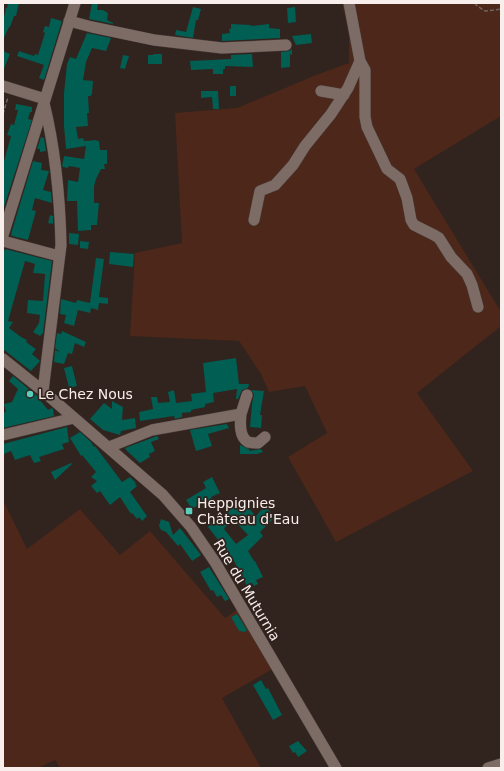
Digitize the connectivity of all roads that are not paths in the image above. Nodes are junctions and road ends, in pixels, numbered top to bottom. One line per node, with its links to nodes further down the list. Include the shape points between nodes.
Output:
1 (75, 3): 3 (street)
2 (349, 3): 5 (street)
3 (69, 21): 4 (street, via 154,40 222,48); 9 (street)
4 (286, 45)
5 (360, 61): 8 (street); 14 (street, via 365,70 367,128 387,170 400,179 411,220 414,225 438,238 451,258 467,274)
6 (7, 87): 9 (street)
7 (321, 91): 8 (street)
8 (344, 95): 10 (street, via 293,165 275,185 260,191)
9 (45, 101): 11 (street); 13 (street, via 55,168 61,245)
10 (254, 220)
11 (3, 235)
12 (3, 241): 13 (street)
13 (59, 256): 16 (street)
14 (478, 306)
15 (3, 359): 16 (street, Rue du Muturnia)
16 (43, 391): 19 (street, Rue du Muturnia)
17 (247, 395): 18 (street)
18 (236, 415): 21 (street, via 242,436 248,442 258,443); 22 (street, via 152,430)
19 (74, 418): 20 (street); 22 (street, Rue du Muturnia)
20 (3, 435)
21 (265, 437)
22 (108, 447): 24 (street, Rue du Muturnia, via 163,495 191,527 215,562)
23 (501, 764): 25 (street)
24 (336, 768)
25 (488, 768)

